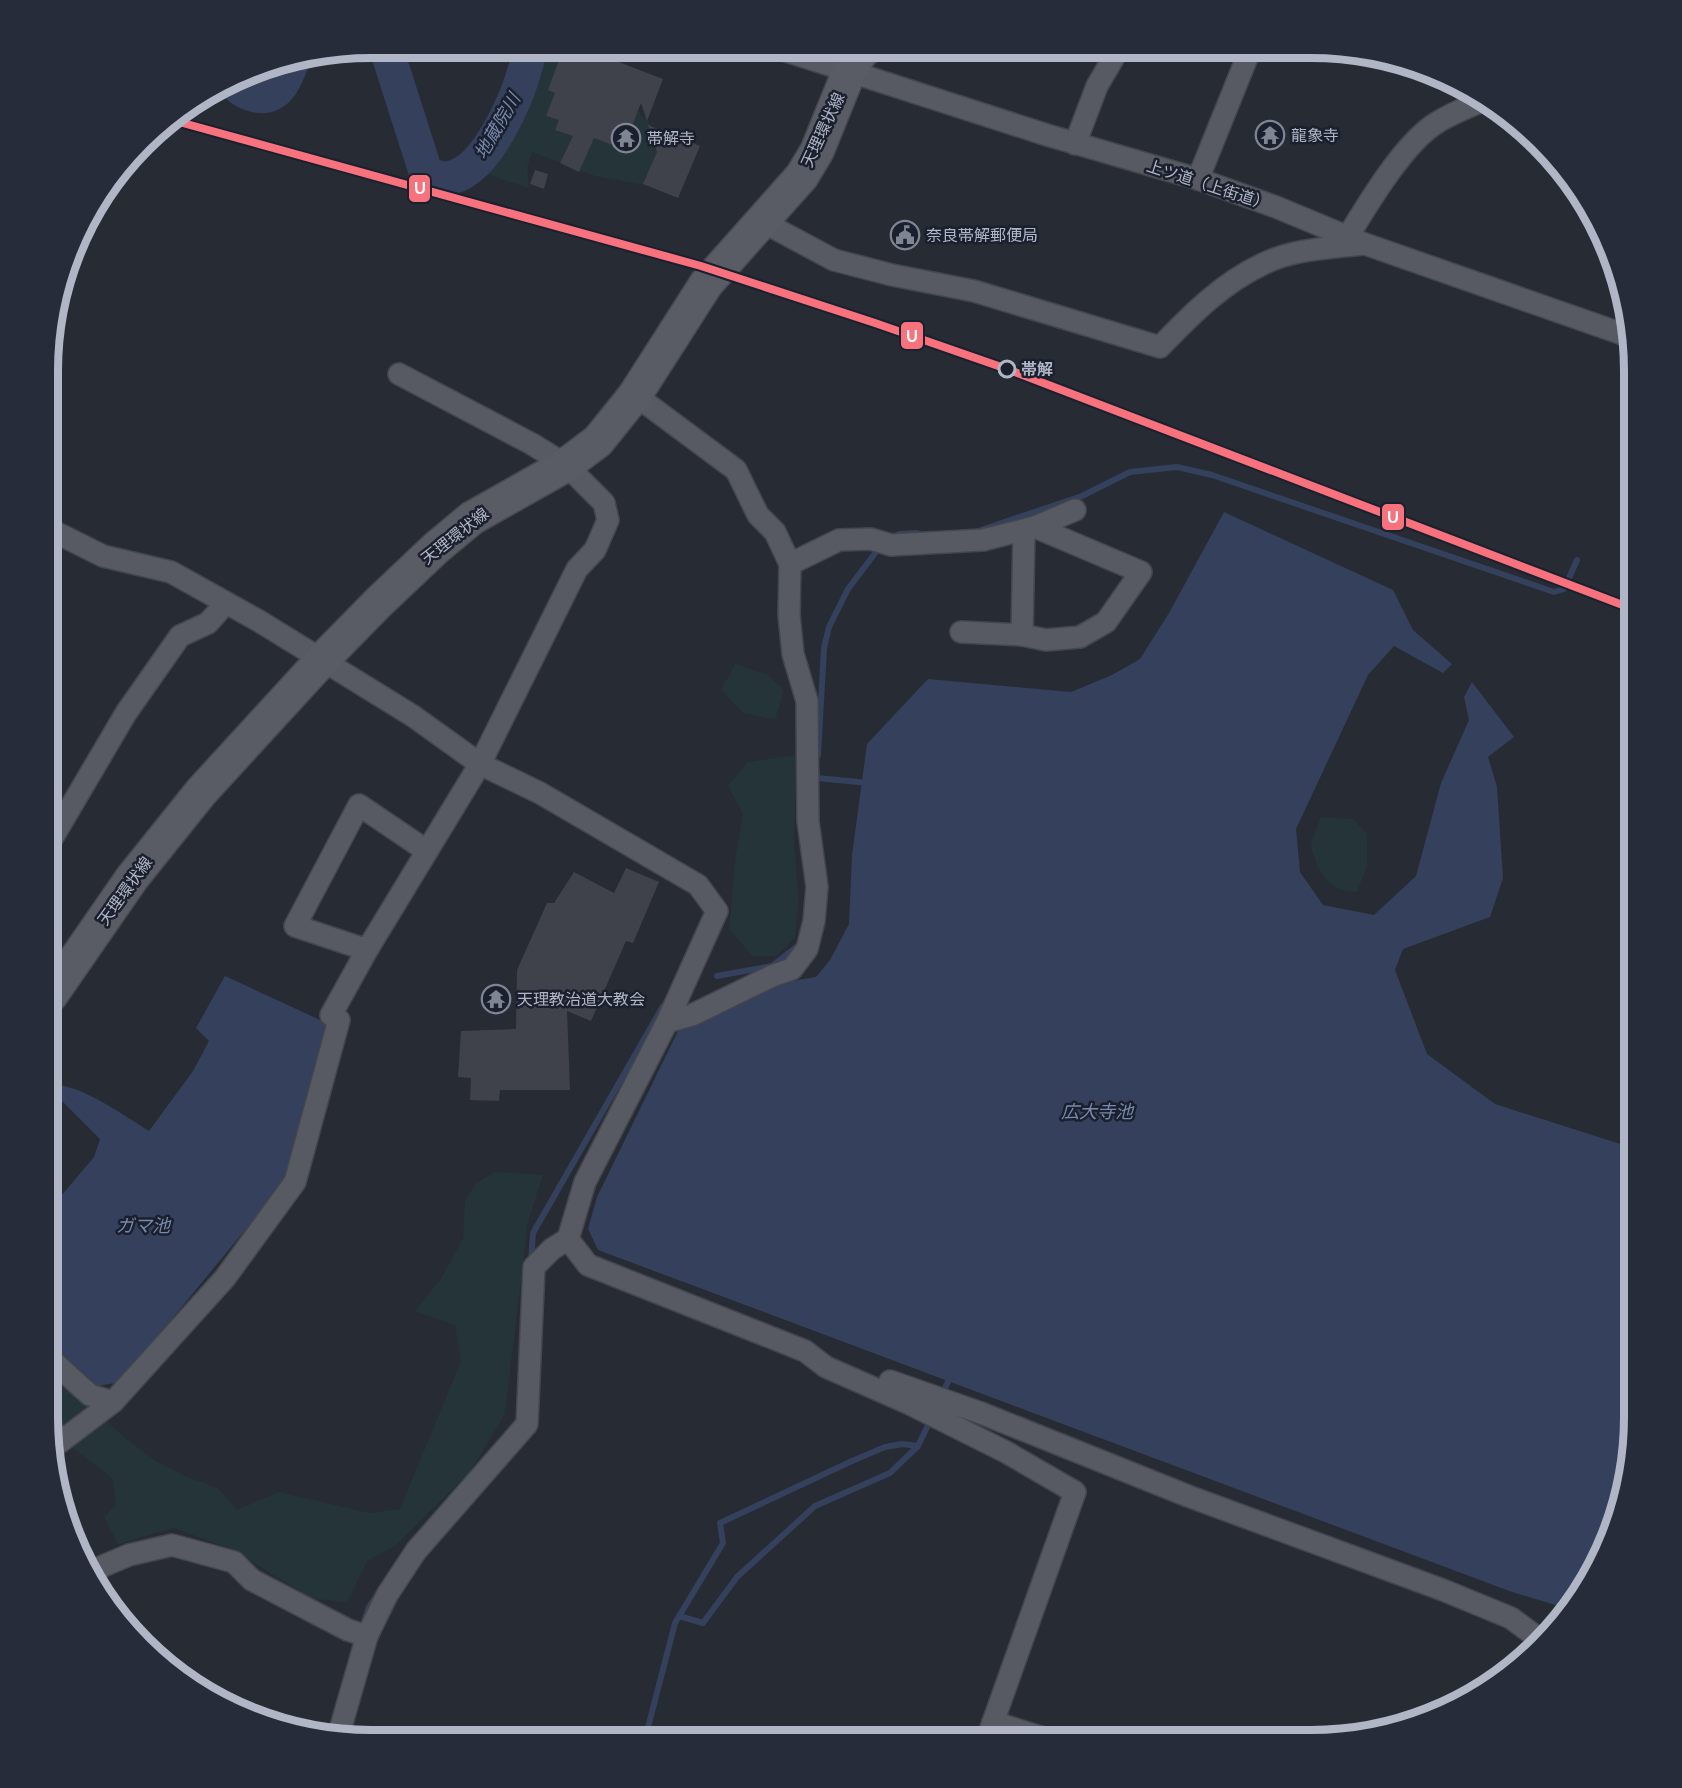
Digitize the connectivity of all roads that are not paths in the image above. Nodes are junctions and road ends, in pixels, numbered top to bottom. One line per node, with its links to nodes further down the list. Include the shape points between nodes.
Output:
1 (1113, 58): 5 (street, via 1097,86)
2 (1247, 58): 6 (street)
3 (857, 60): 5 (street, 上ツ道（上街道）); 7 (main road, 天理環状線, via 817,151 802,176)
4 (1474, 105): 8 (street, via 1436,123 1415,140 1370,200)
5 (1075, 144): 6 (street, 上ツ道（上街道）)
6 (1198, 179): 8 (street, 上ツ道（上街道）)
7 (763, 222): 8 (street, via 834,260 974,291 1160,347 1229,283 1264,263); 11 (main road, 天理環状線, via 706,284)
8 (1356, 241): 9 (street, 上ツ道（上街道）)
9 (1621, 333)
10 (399, 374): 12 (street)
11 (635, 395): 12 (main road, 天理環状線, via 598,441); 16 (street, via 736,470 758,515 775,532)
12 (566, 465): 20 (main road, 天理環状線, via 472,518); 21 (street, via 604,503 608,520 595,550 577,569)
13 (1075, 510): 14 (street)
14 (1029, 529): 16 (street, via 983,540 839,540); 19 (street); 19 (street, via 1141,572 1106,622 1080,637 1046,640)
15 (58, 534): 17 (street, via 103,556 171,572)
16 (790, 564): 26 (street, via 793,654 807,700 808,821 817,887 807,949 792,969 692,1015)
17 (226, 603): 20 (street); 22 (street, via 208,623 180,636 126,713)
18 (961, 632): 19 (street)
19 (1022, 635)
20 (322, 660): 21 (street, via 413,716); 25 (main road, 天理環状線, via 201,792 132,878)
21 (480, 764): 23 (street); 26 (street, via 540,793 698,885 717,911)
22 (58, 829)
23 (426, 850): 24 (street); 24 (street, via 359,805 295,926)
24 (367, 950): 30 (street, via 331,1015 339,1020 296,1182 225,1278)
25 (58, 985)
26 (667, 1022): 27 (street, via 585,1182)
27 (568, 1239): 28 (street, via 588,1265); 33 (street, via 534,1267 526,1425 416,1551)
28 (805, 1351): 34 (street, via 981,1413 1188,1496 1443,1590 1511,1618); 36 (street, via 826,1367 1006,1452 1075,1492)
29 (58, 1366): 30 (street, via 90,1395)
30 (113, 1402): 31 (street)
31 (60, 1443)
32 (98, 1570): 33 (street, via 129,1555 172,1545 234,1562 252,1580)
33 (358, 1634): 35 (street)
34 (1534, 1635)
35 (340, 1728)
36 (990, 1730)

